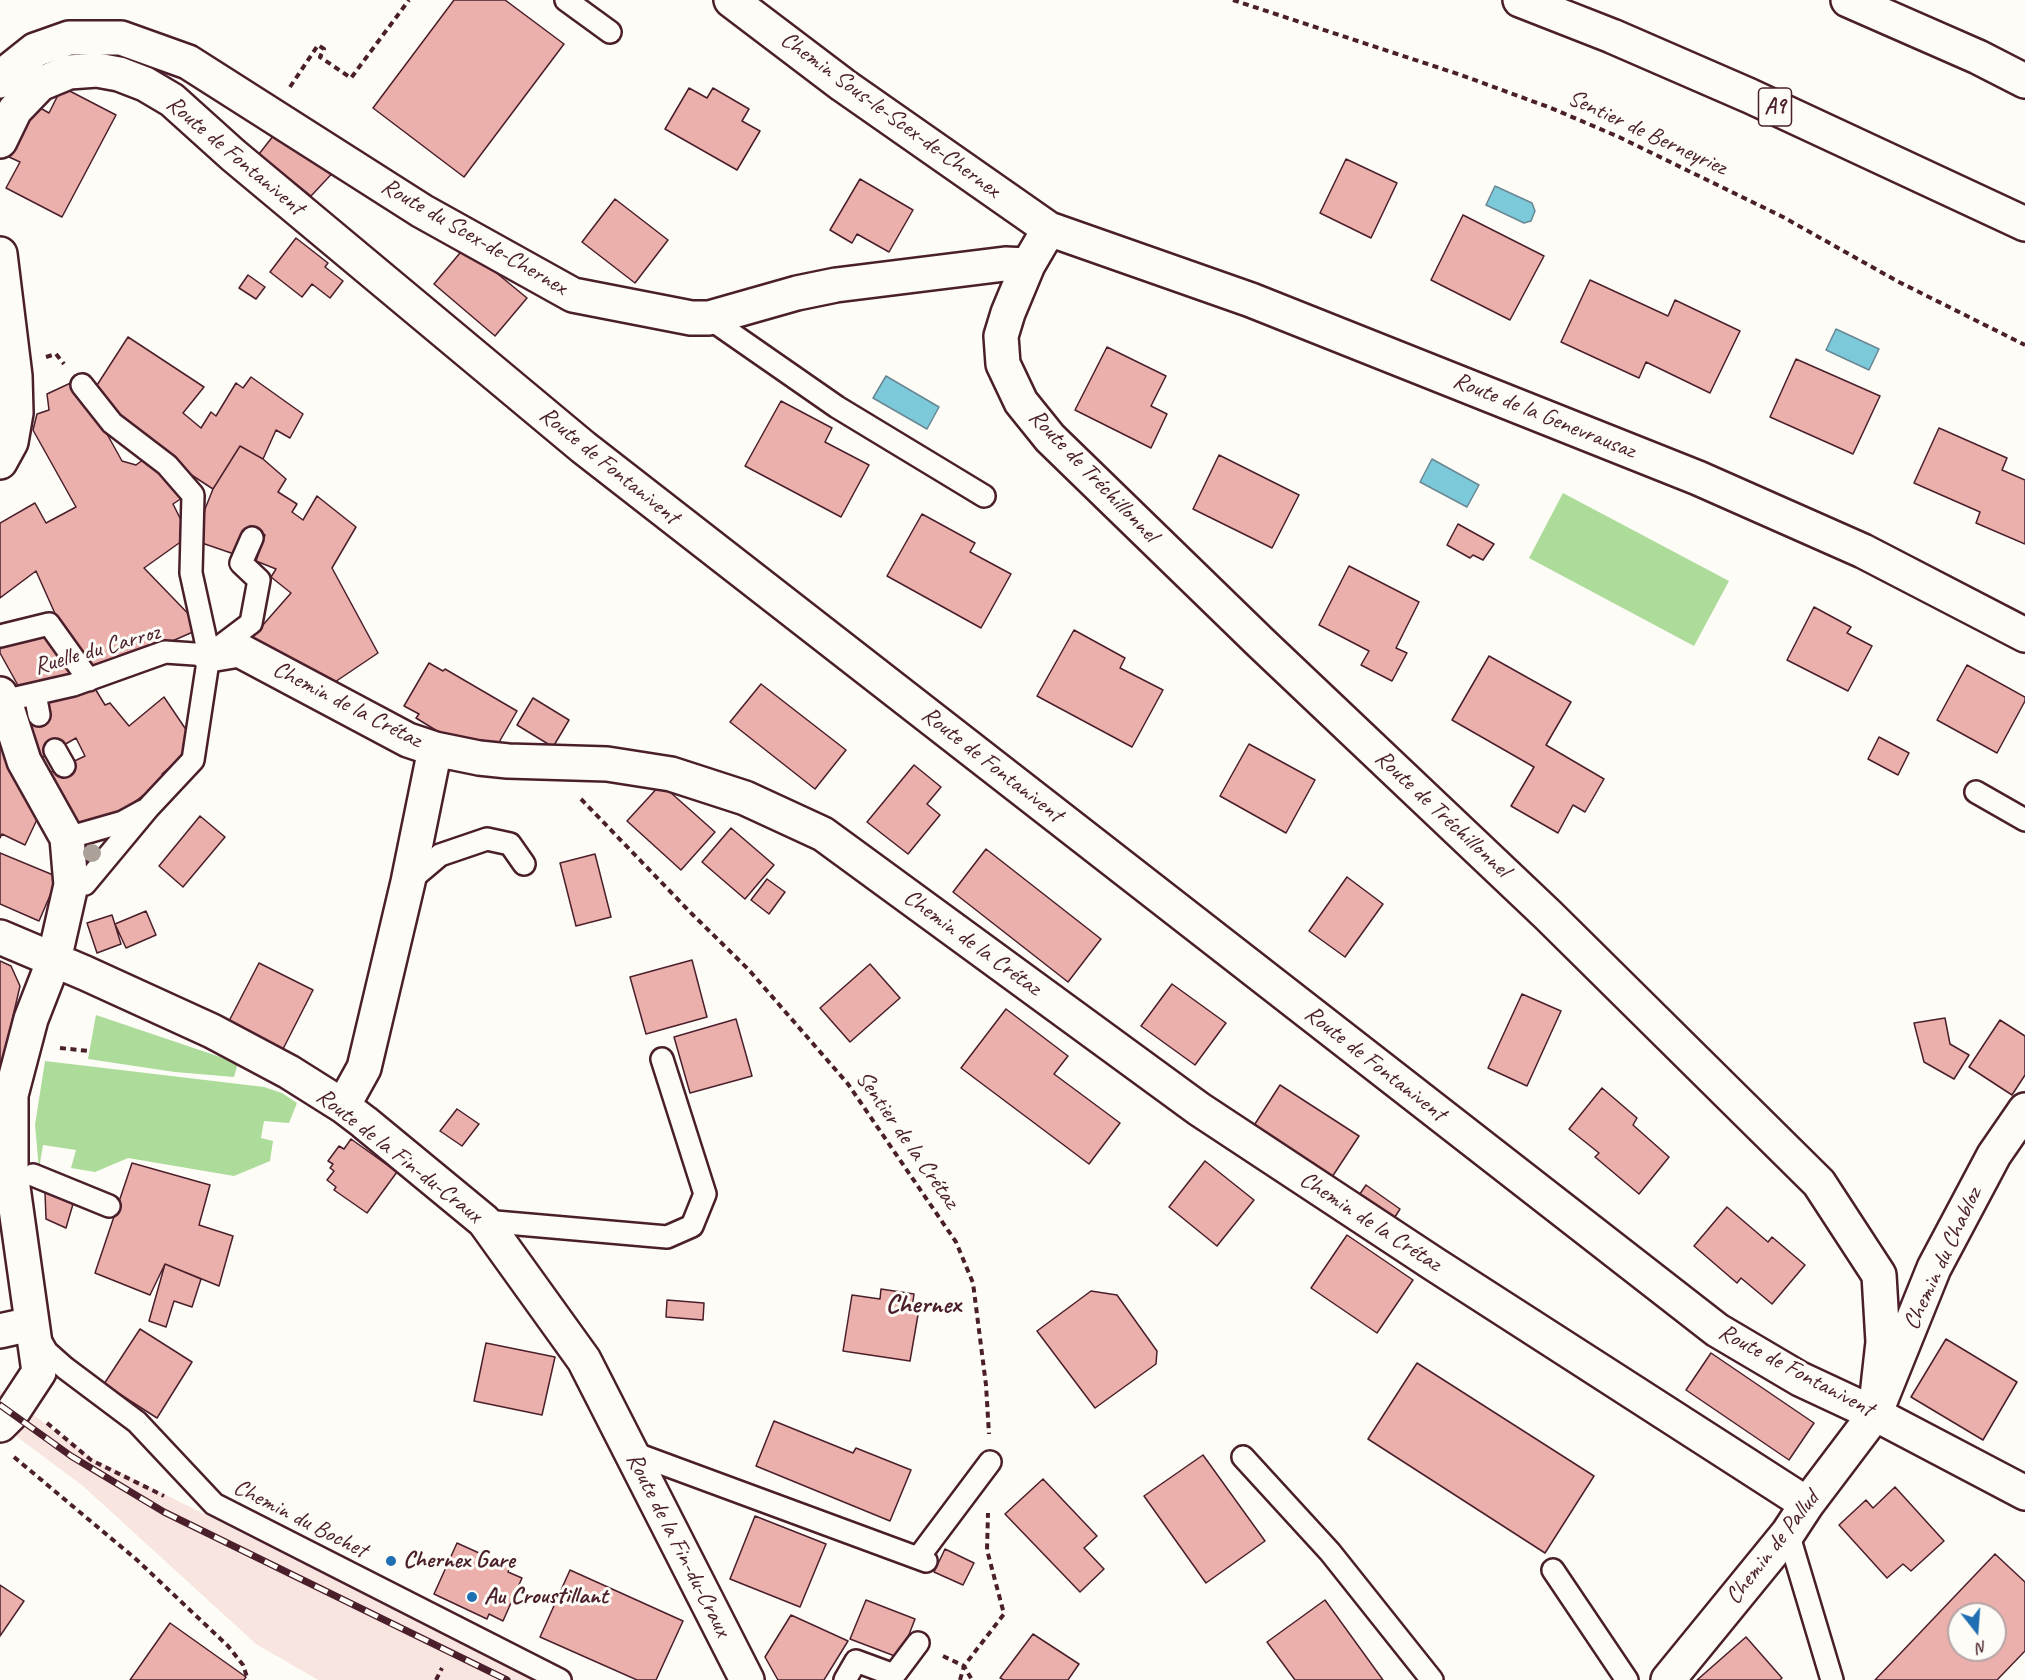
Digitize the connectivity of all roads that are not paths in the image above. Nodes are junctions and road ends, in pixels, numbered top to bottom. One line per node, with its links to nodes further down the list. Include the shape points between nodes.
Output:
1 (566, 0): 5 (lane)
2 (731, 0): 10 (main road, Chemin Sous-le-Scex-de-Chernex, via 843,85)
3 (1520, 0): 9 (main road, A9, via 1750,96)
4 (1848, 0): 7 (main road)
5 (610, 32)
6 (0, 81): 13 (main road, Route du Scex-de-Chernex, via 34,50 69,38 121,38 188,62 422,211 573,295 691,318)
7 (2025, 81)
8 (0, 141): 43 (main road, Route de Fontanivent, via 15,110 40,84 69,72 97,70 119,74 172,100 583,447 1717,1330 1800,1379)
9 (2025, 225)
10 (1049, 229): 12 (main road, Route de Tréchillonnel); 19 (main road, Route de la Genevrausaz, via 1251,300 1698,478 1863,551)
11 (0, 254): 15 (main road, via 15,376)
12 (1028, 265): 13 (main road, Route du Scex-de-Chernex, via 1005,264 836,285); 43 (main road, Route de Tréchillonnel, via 1001,336 1003,364 1021,402 1050,438 1548,915 1819,1183 1879,1275 1883,1342)
13 (709, 318): 17 (lane, via 837,407)
14 (82, 385): 21 (lane, via 112,423 167,465 193,495 190,573)
15 (8, 410): 16 (main road, via 11,442)
16 (0, 462)
17 (984, 496)
18 (252, 538): 21 (lane, via 241,563 259,580 251,623)
19 (2025, 635)
20 (0, 636): 22 (lane, via 49,624)
21 (209, 656): 22 (lane, Ruelle du Carroz, via 165,652); 24 (main road, Chemin de la Crétaz, via 239,650 408,740); 26 (lane, via 193,760)
22 (89, 680): 23 (lane, Ruelle du Carroz, via 37,705)
23 (2, 698): 28 (main road, via 24,761)
24 (435, 749): 30 (main road); 48 (main road, Chemin de la Crétaz, via 489,759 607,764 671,774 745,798 823,834 1198,1109)
25 (1976, 792): 27 (lane)
26 (149, 807): 28 (lane, via 123,822); 31 (lane, via 85,884)
27 (2025, 820)
28 (82, 831): 31 (main road)
29 (524, 864): 30 (lane, via 510,844 487,839 440,855)
30 (408, 882): 35 (main road, via 364,1068)
31 (71, 885): 33 (main road)
32 (0, 937): 33 (main road, Route de la Fin-du-Craux)
33 (54, 960): 35 (main road, Route de la Fin-du-Craux, via 212,1031); 37 (main road, via 31,1019 11,1095)
34 (662, 1059): 39 (lane, via 705,1194 692,1226 667,1237)
35 (343, 1106): 39 (main road, Route de la Fin-du-Craux)
36 (2025, 1110): 43 (main road, Chemin du Chabloz, via 1994,1155 1934,1268)
37 (15, 1173): 38 (lane); 40 (main road)
38 (109, 1206)
39 (484, 1221): 44 (main road, Route de la Fin-du-Craux, via 584,1360)
40 (31, 1324): 41 (main road); 42 (main road, via 39,1372); 52 (lane, Chemin du Bochet, via 47,1352 137,1422 214,1504)
41 (0, 1331)
42 (10, 1414)
43 (1875, 1414): 47 (main road, Route de Fontanivent); 48 (main road, Chemin de Pallud)
44 (631, 1452): 46 (lane, via 922,1560); 53 (main road, Route de la Fin-du-Craux)
45 (1244, 1457): 55 (lane, via 1329,1552)
46 (990, 1461)
47 (2025, 1493)
48 (1807, 1504): 49 (main road, Chemin de Pallud)
49 (1788, 1533): 57 (main road, Chemin de Pallud); 58 (lane)
50 (1552, 1570): 56 (lane)
51 (918, 1643): 54 (lane, via 894,1675 856,1661)
52 (560, 1680)
53 (747, 1680)
54 (845, 1680)
55 (1432, 1680)
56 (1627, 1680)
57 (1668, 1680)
58 (1832, 1680)

